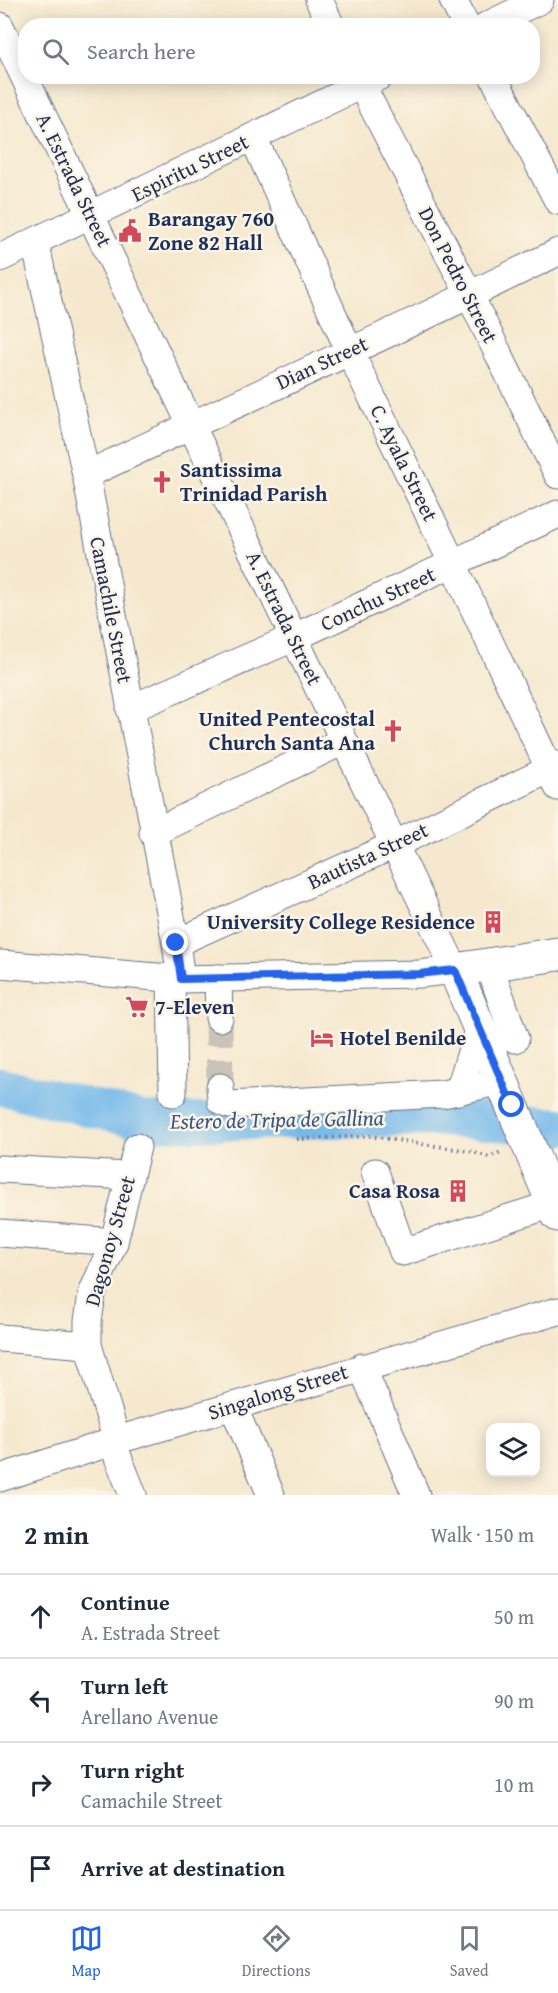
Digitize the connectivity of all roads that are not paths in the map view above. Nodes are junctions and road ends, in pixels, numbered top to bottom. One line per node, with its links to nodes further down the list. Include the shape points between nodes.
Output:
1 (319, 0): 4 (street)
2 (453, 0): 5 (street)
3 (540, 0): 6 (street)
4 (328, 18)
5 (462, 18)
6 (503, 18)
7 (0, 26): 8 (street, A. Estrada Street)
8 (18, 63)
9 (28, 84): 15 (street, A. Estrada Street)
10 (358, 84): 13 (street, Espiritu Street)
11 (368, 84): 19 (street, Don Pedro Street)
12 (497, 84): 14 (street)
13 (253, 137): 15 (street, Espiritu Street); 20 (street, C. Ayala Street)
14 (558, 201)
15 (91, 215): 16 (street, Espiritu Street); 21 (street, A. Estrada Street)
16 (35, 242): 18 (street, Espiritu Street); 23 (street, Camachile Street)
17 (558, 252): 19 (street, Dian Street)
18 (0, 258)
19 (470, 296): 20 (street, Dian Street); 22 (street, Don Pedro Street)
20 (349, 350): 21 (street, Dian Street); 25 (street, C. Ayala Street)
21 (191, 425): 23 (street, Dian Street); 26 (street, A. Estrada Street)
22 (558, 475)
23 (86, 476): 27 (street, Camachile Street)
24 (558, 514): 25 (street, Conchu Street)
25 (453, 564): 26 (street, Conchu Street); 29 (street, C. Ayala Street)
26 (293, 638): 27 (street, Conchu Street); 28 (street, A. Estrada Street)
27 (130, 709): 30 (street, Camachile Street)
28 (343, 741): 30 (street); 31 (street, A. Estrada Street)
29 (555, 774): 31 (street, Bautista Street)
30 (153, 833): 32 (street, Camachile Street)
31 (394, 845): 32 (street, Bautista Street); 36 (street, A. Estrada Street)
32 (176, 943): 37 (street, Camachile Street)
33 (558, 954): 35 (main road)
34 (0, 964): 37 (street)
35 (489, 964): 36 (main road); 41 (street)
36 (455, 970): 38 (street); 40 (main road, A. Estrada Street)
37 (176, 978): 38 (street); 44 (street, Camachile Street)
38 (218, 978): 39 (street)
39 (219, 1018)
40 (479, 1028): 43 (street); 45 (main road, A. Estrada Street)
41 (515, 1038)
42 (220, 1087): 43 (street, via 221,1101 228,1105)
43 (459, 1091): 45 (street)
44 (173, 1093)
45 (507, 1093): 50 (main road, A. Estrada Street)
46 (136, 1147): 49 (street, Dagonoy Street)
47 (0, 1169): 49 (street)
48 (375, 1172): 50 (street, via 402,1252)
49 (128, 1176): 52 (street, Dagonoy Street)
50 (556, 1210)
51 (0, 1233): 52 (street)
52 (114, 1242): 55 (street, Dagonoy Street, via 92,1294)
53 (558, 1311): 56 (street, Singalong Street)
54 (0, 1338): 55 (street)
55 (88, 1345): 58 (street, Dagonoy Street)
56 (362, 1367): 57 (street, Singalong Street); 62 (street)
57 (233, 1406): 58 (street, Singalong Street); 61 (street)
58 (114, 1441): 59 (street, Singalong Street); 60 (street, Dagonoy Street)
59 (11, 1483)
60 (133, 1495)
61 (271, 1495)
62 (416, 1495)

